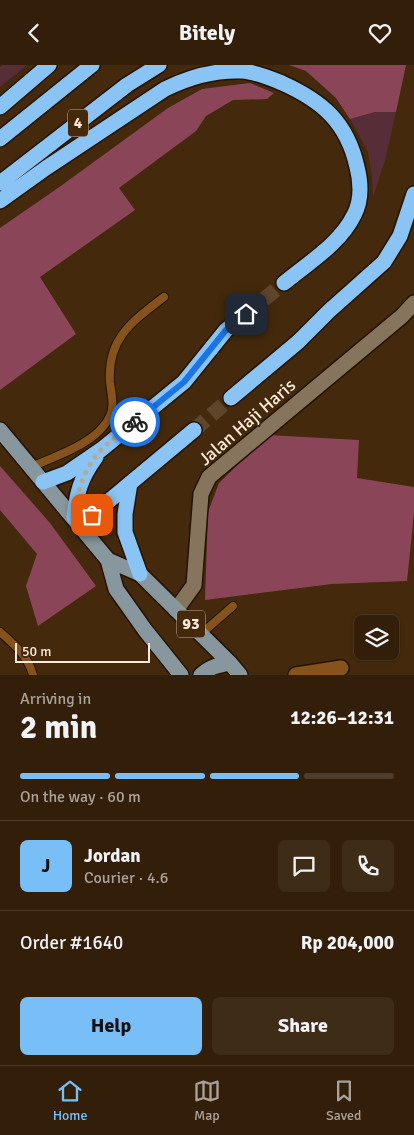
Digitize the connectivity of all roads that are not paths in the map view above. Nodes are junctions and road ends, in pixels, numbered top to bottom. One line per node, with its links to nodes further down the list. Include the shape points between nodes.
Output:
1 (49, 65): 4 (highway)
2 (92, 65): 5 (highway, 4)
3 (159, 65): 6 (highway, 4, via 127,85)
4 (0, 107)
5 (0, 139)
6 (0, 183)
7 (414, 194): 13 (highway, via 400,236 384,262)
8 (0, 201): 9 (highway, via 177,83 219,72 243,71 269,77 317,101 345,133 355,159 360,192 355,213 338,239)
9 (284, 283)
10 (164, 297): 17 (lane, via 132,322 118,339 110,368 110,416 99,432 66,453)
11 (414, 303): 24 (street, Jalan Haji Haris, via 209,477 201,494 194,585)
12 (246, 314): 16 (highway, via 226,330 184,382)
13 (231, 398)
14 (0, 430): 17 (main road, 93)
15 (194, 430): 19 (highway)
16 (102, 449): 18 (highway, via 67,473); 20 (highway, via 86,471 77,492)
17 (31, 467): 18 (main road, 93)
18 (43, 482): 20 (main road, 93)
19 (130, 483): 20 (highway); 22 (highway, via 125,532)
20 (77, 522): 21 (main road, 93)
21 (108, 559): 22 (main road, 93); 30 (main road, 93, via 116,589)
22 (140, 574): 24 (main road, 93)
23 (233, 607): 26 (lane)
24 (176, 610): 26 (main road, 93)
25 (0, 632): 29 (lane, via 25,656)
26 (201, 633): 27 (main road, 93)
27 (230, 663): 31 (main road, via 215,665); 32 (main road, 93)
28 (341, 668): 33 (street)
29 (33, 675)
30 (180, 675)
31 (201, 675)
32 (240, 675)
33 (296, 675)

